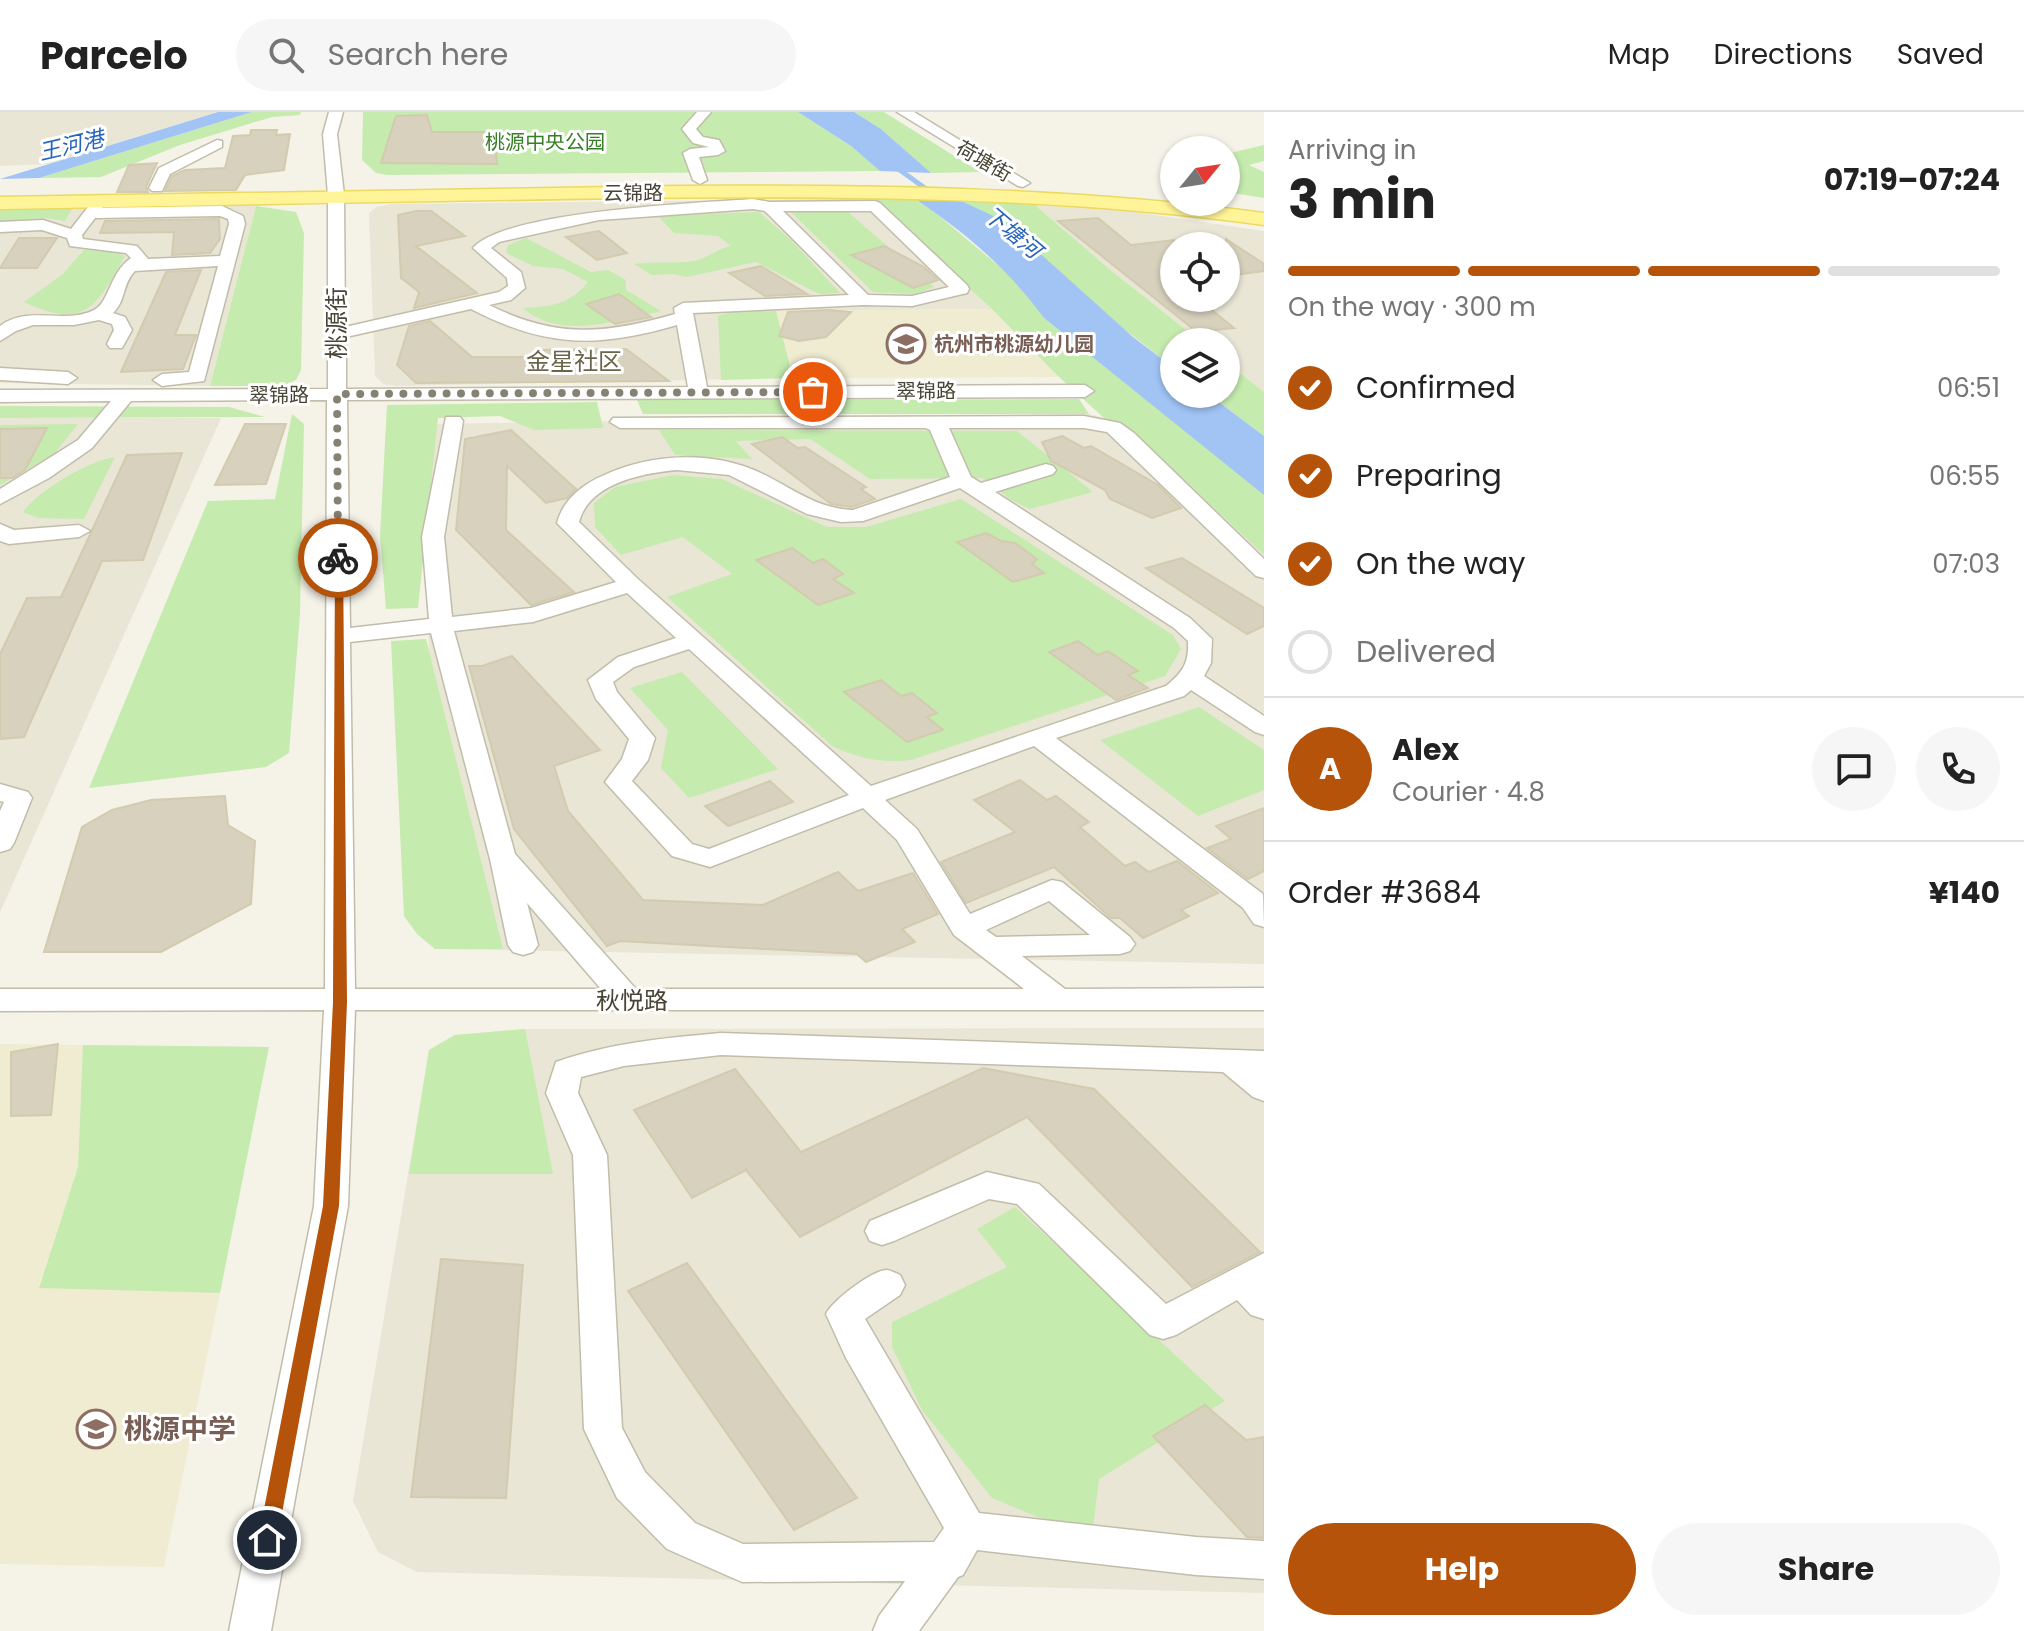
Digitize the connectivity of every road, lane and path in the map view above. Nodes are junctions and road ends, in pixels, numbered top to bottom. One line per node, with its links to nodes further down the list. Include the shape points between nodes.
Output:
1 (336, 112): 10 (street, 桃源街, via 330,134)
2 (704, 112): 5 (street, via 689,129 718,151 690,153)
3 (904, 112): 6 (street, 荷塘街)
4 (217, 144): 9 (street, via 164,171)
5 (700, 180): 7 (main road, 云锦路); 10 (main road, 云锦路)
6 (1023, 183): 8 (main road, 云锦路); 12 (main road, 云锦路)
7 (897, 185): 8 (main road, 云锦路); 10 (main road, 云锦路)
8 (942, 186): 18 (main road, 云锦路)
9 (157, 188): 10 (main road, 云锦路); 11 (main road, 云锦路)
10 (336, 189): 14 (main road, 云锦路); 27 (street, 桃源街)
11 (0, 192)
12 (1160, 196)
13 (0, 203): 14 (main road, 云锦路)
14 (95, 207): 20 (street); 21 (street, via 222,211 235,216)
15 (770, 207): 23 (street); 23 (street, via 875,206 961,289 912,301); 24 (street, via 599,215 494,238 481,248 515,276 517,288)
16 (1240, 207): 17 (main road)
17 (1264, 210)
18 (1264, 219)
19 (0, 227): 20 (street, via 43,225)
20 (74, 235): 22 (street, via 76,243 131,249 141,258)
21 (227, 261): 22 (street); 30 (street, via 197,377)
22 (131, 265): 25 (street, via 120,275 114,303)
23 (863, 300): 26 (street, via 683,308)
24 (473, 303): 26 (street, via 526,330 578,338 640,330); 27 (street)
25 (100, 315): 28 (street, via 26,320); 29 (street, via 119,321 123,330)
26 (685, 317): 32 (street)
27 (337, 334): 34 (street, 桃源街)
28 (0, 336)
29 (116, 344)
30 (0, 374)
31 (1085, 391): 32 (street, 翠锦路)
32 (698, 392): 33 (street, 翠锦路)
33 (616, 393): 34 (street, 翠锦路); 38 (street)
34 (337, 394): 35 (street, 翠锦路); 49 (street, 桃源街)
35 (126, 395): 36 (street, 翠锦路); 43 (street, via 85,444)
36 (0, 396)
37 (453, 421): 48 (street, via 433,537)
38 (620, 422): 39 (street); 40 (street)
39 (929, 422): 42 (street, via 938,426); 46 (street, via 1084,422 1113,427)
40 (625, 458): 42 (street, via 728,469 812,510 840,517); 47 (street, via 569,512 568,523)
41 (1046, 470): 42 (street)
42 (970, 486): 51 (street, via 1182,623 1200,639 1202,659)
43 (0, 498)
44 (79, 531): 45 (street)
45 (3, 539)
46 (1264, 571)
47 (631, 585): 48 (street, via 533,615); 50 (street)
48 (441, 626): 49 (street); 57 (street)
49 (338, 636): 66 (street, 桃源街)
50 (693, 640): 55 (street); 55 (street, via 626,662 600,680 605,694 642,738 635,760 618,782 682,850 710,858)
51 (1191, 679): 52 (street); 53 (street, via 1175,691)
52 (1264, 727)
53 (1037, 736): 55 (street); 58 (street, via 1253,901)
54 (0, 792): 56 (street, via 19,798)
55 (867, 797): 59 (street, via 907,835)
56 (0, 843)
57 (502, 856): 60 (street); 65 (street)
58 (1264, 917)
59 (964, 928): 61 (street); 61 (street, via 1052,889 1120,944)
60 (523, 945)
61 (989, 947): 64 (street)
62 (1264, 999): 64 (street, 秋悦路)
63 (0, 1000): 66 (street, 秋悦路)
64 (1060, 1000): 65 (street, 秋悦路)
65 (629, 1001): 66 (street, 秋悦路)
66 (340, 1002): 74 (street, 桃源街, via 331,1206)
67 (1248, 1061): 68 (street); 72 (street, via 721,1044 642,1051 567,1070 562,1093 590,1155 603,1429 631,1485 681,1536 742,1563)
68 (1264, 1089)
69 (882, 1231): 70 (street, via 987,1185 1027,1193 1163,1324)
70 (1256, 1283)
71 (887, 1285): 72 (street, via 844,1314)
72 (958, 1546): 73 (street); 75 (street)
73 (1264, 1560)
74 (250, 1631)
75 (894, 1631)

